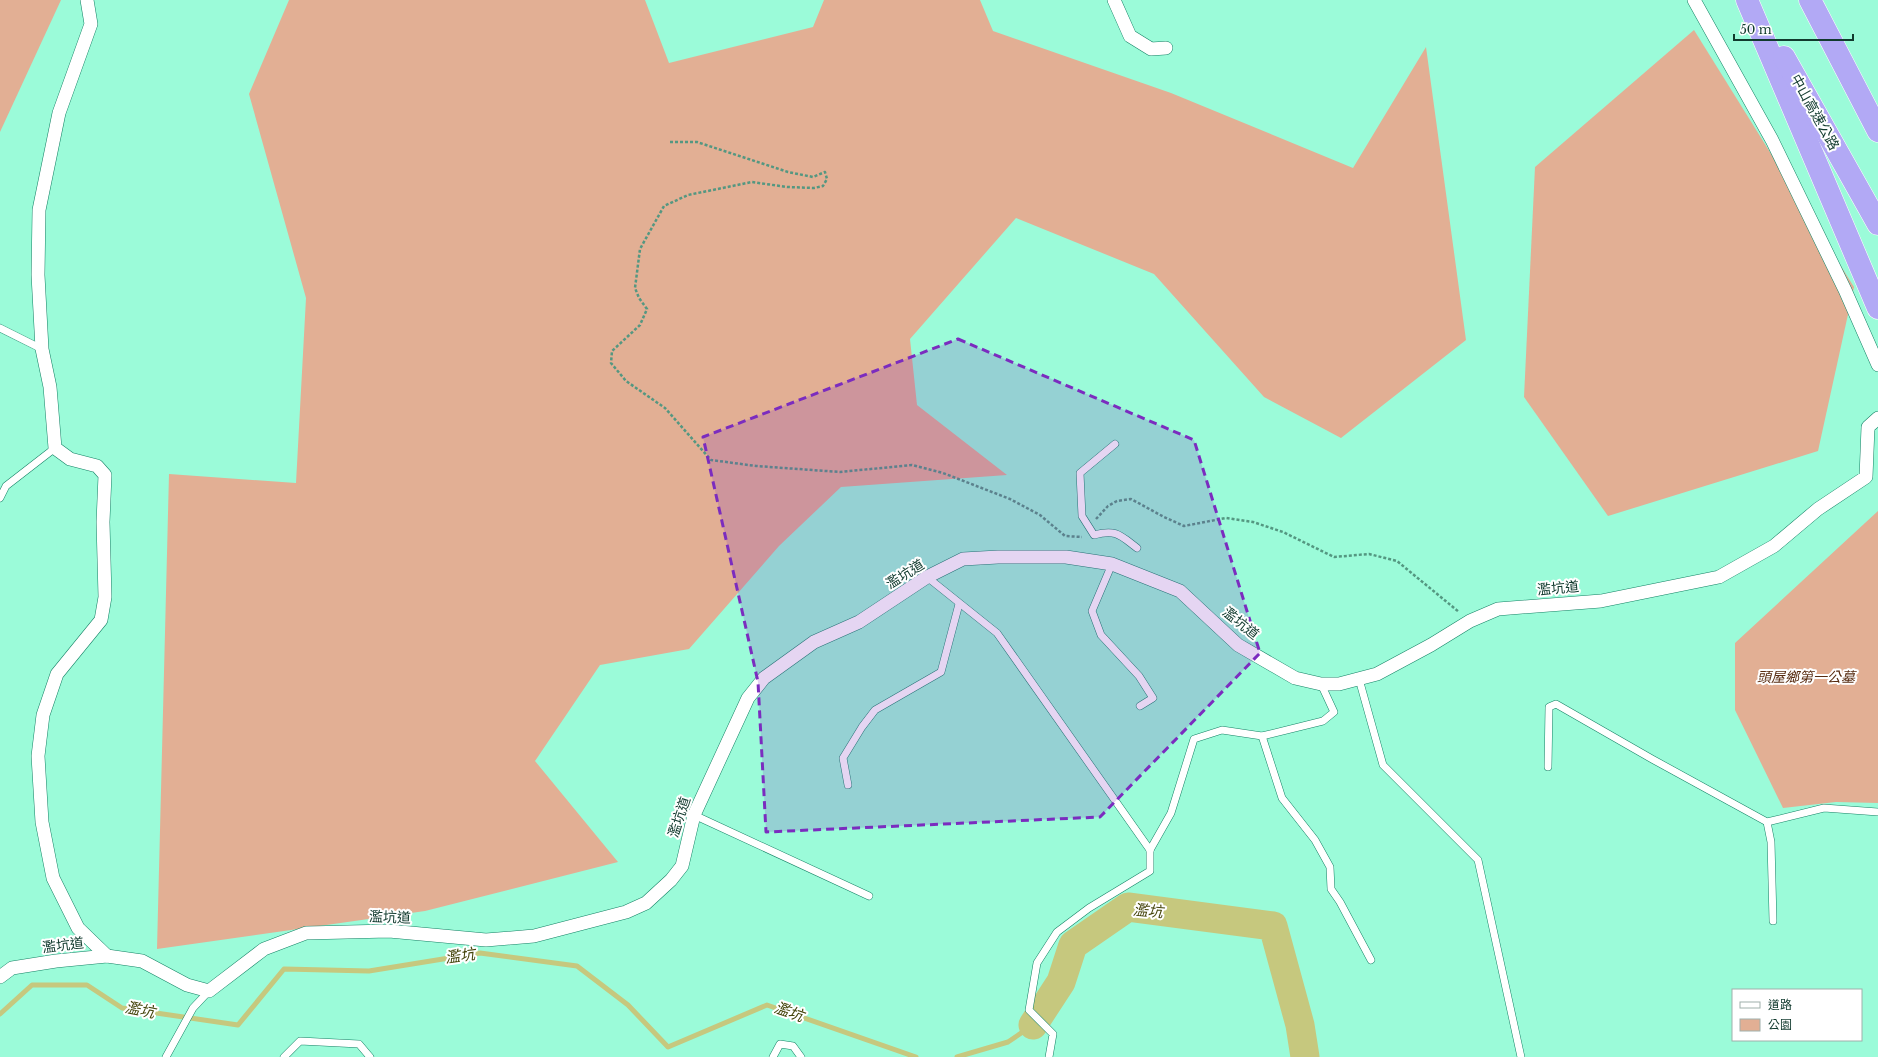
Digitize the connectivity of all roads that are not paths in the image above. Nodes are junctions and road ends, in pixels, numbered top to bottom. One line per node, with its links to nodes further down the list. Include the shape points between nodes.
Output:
1 (87, 0): 13 (street, via 91,24 59,114 39,210 38,275)
2 (1114, 0): 7 (street, via 1130,36 1151,49)
3 (1694, 0): 14 (street, via 1772,140 1845,290)
4 (1747, 0): 11 (highway)
5 (1752, 0): 10 (highway, 中山高速公路)
6 (1811, 2): 8 (highway); 9 (highway)
7 (1166, 48)
8 (1878, 111)
9 (1878, 131)
10 (1878, 224)
11 (1878, 308)
12 (0, 328): 13 (lane)
13 (42, 349): 17 (street, via 50,387)
14 (1878, 365)
15 (1878, 418): 18 (street, 濫坑道, via 1868,427)
16 (1115, 444): 20 (lane, via 1080,473 1082,516 1094,535 1107,531 1117,533)
17 (55, 448): 19 (lane, via 6,486); 36 (street, via 70,458 97,466 105,475 105,597 101,620 57,674 43,715 38,756 42,822 53,878 78,928)
18 (1872, 477): 24 (street, 濫坑道, via 1818,509 1774,546 1719,577 1601,601 1498,609 1470,621 1377,674)
19 (0, 498)
20 (1137, 548)
21 (1112, 564): 22 (street, 濫坑道, via 1066,557 963,559); 25 (street, 濫坑道, via 1180,591 1238,645 1295,678); 26 (lane, via 1092,611 1101,635 1139,676 1153,698)
22 (927, 577): 23 (lane); 31 (street, 濫坑道, via 859,622 814,642 764,678 748,698)
23 (959, 604): 29 (lane, via 941,672 875,710 843,758); 33 (lane, via 997,633)
24 (1359, 679): 25 (street, 濫坑道, via 1339,684); 46 (lane, via 1383,765 1478,860)
25 (1321, 684): 27 (lane, via 1334,712 1323,721)
26 (1140, 706)
27 (1262, 736): 33 (lane, via 1222,730 1194,739 1171,813); 37 (lane, via 1282,798 1315,840 1330,867 1331,889)
28 (1548, 767): 32 (lane, via 1549,708 1556,704)
29 (848, 785)
30 (1878, 812): 32 (lane, via 1824,808)
31 (694, 815): 34 (lane); 39 (street, 濫坑道, via 682,866 671,880 646,902 626,912 534,936 486,940 389,932 306,933 264,949)
32 (1767, 822): 35 (lane, via 1771,842)
33 (1150, 850): 45 (lane, via 1150,871 1089,908 1057,932 1037,963 1029,1010 1054,1034)
34 (869, 896)
35 (1773, 921)
36 (106, 956): 38 (street, 濫坑道, via 12,968); 39 (street, 濫坑道, via 142,961 187,985)
37 (1371, 960)
38 (0, 977)
39 (209, 990): 40 (lane, via 193,1008)
40 (166, 1057)
41 (284, 1057): 42 (lane, via 300,1041 359,1044)
42 (370, 1057)
43 (773, 1057): 44 (lane, via 780,1044 793,1046)
44 (801, 1057)
45 (1049, 1057)
46 (1521, 1057)

